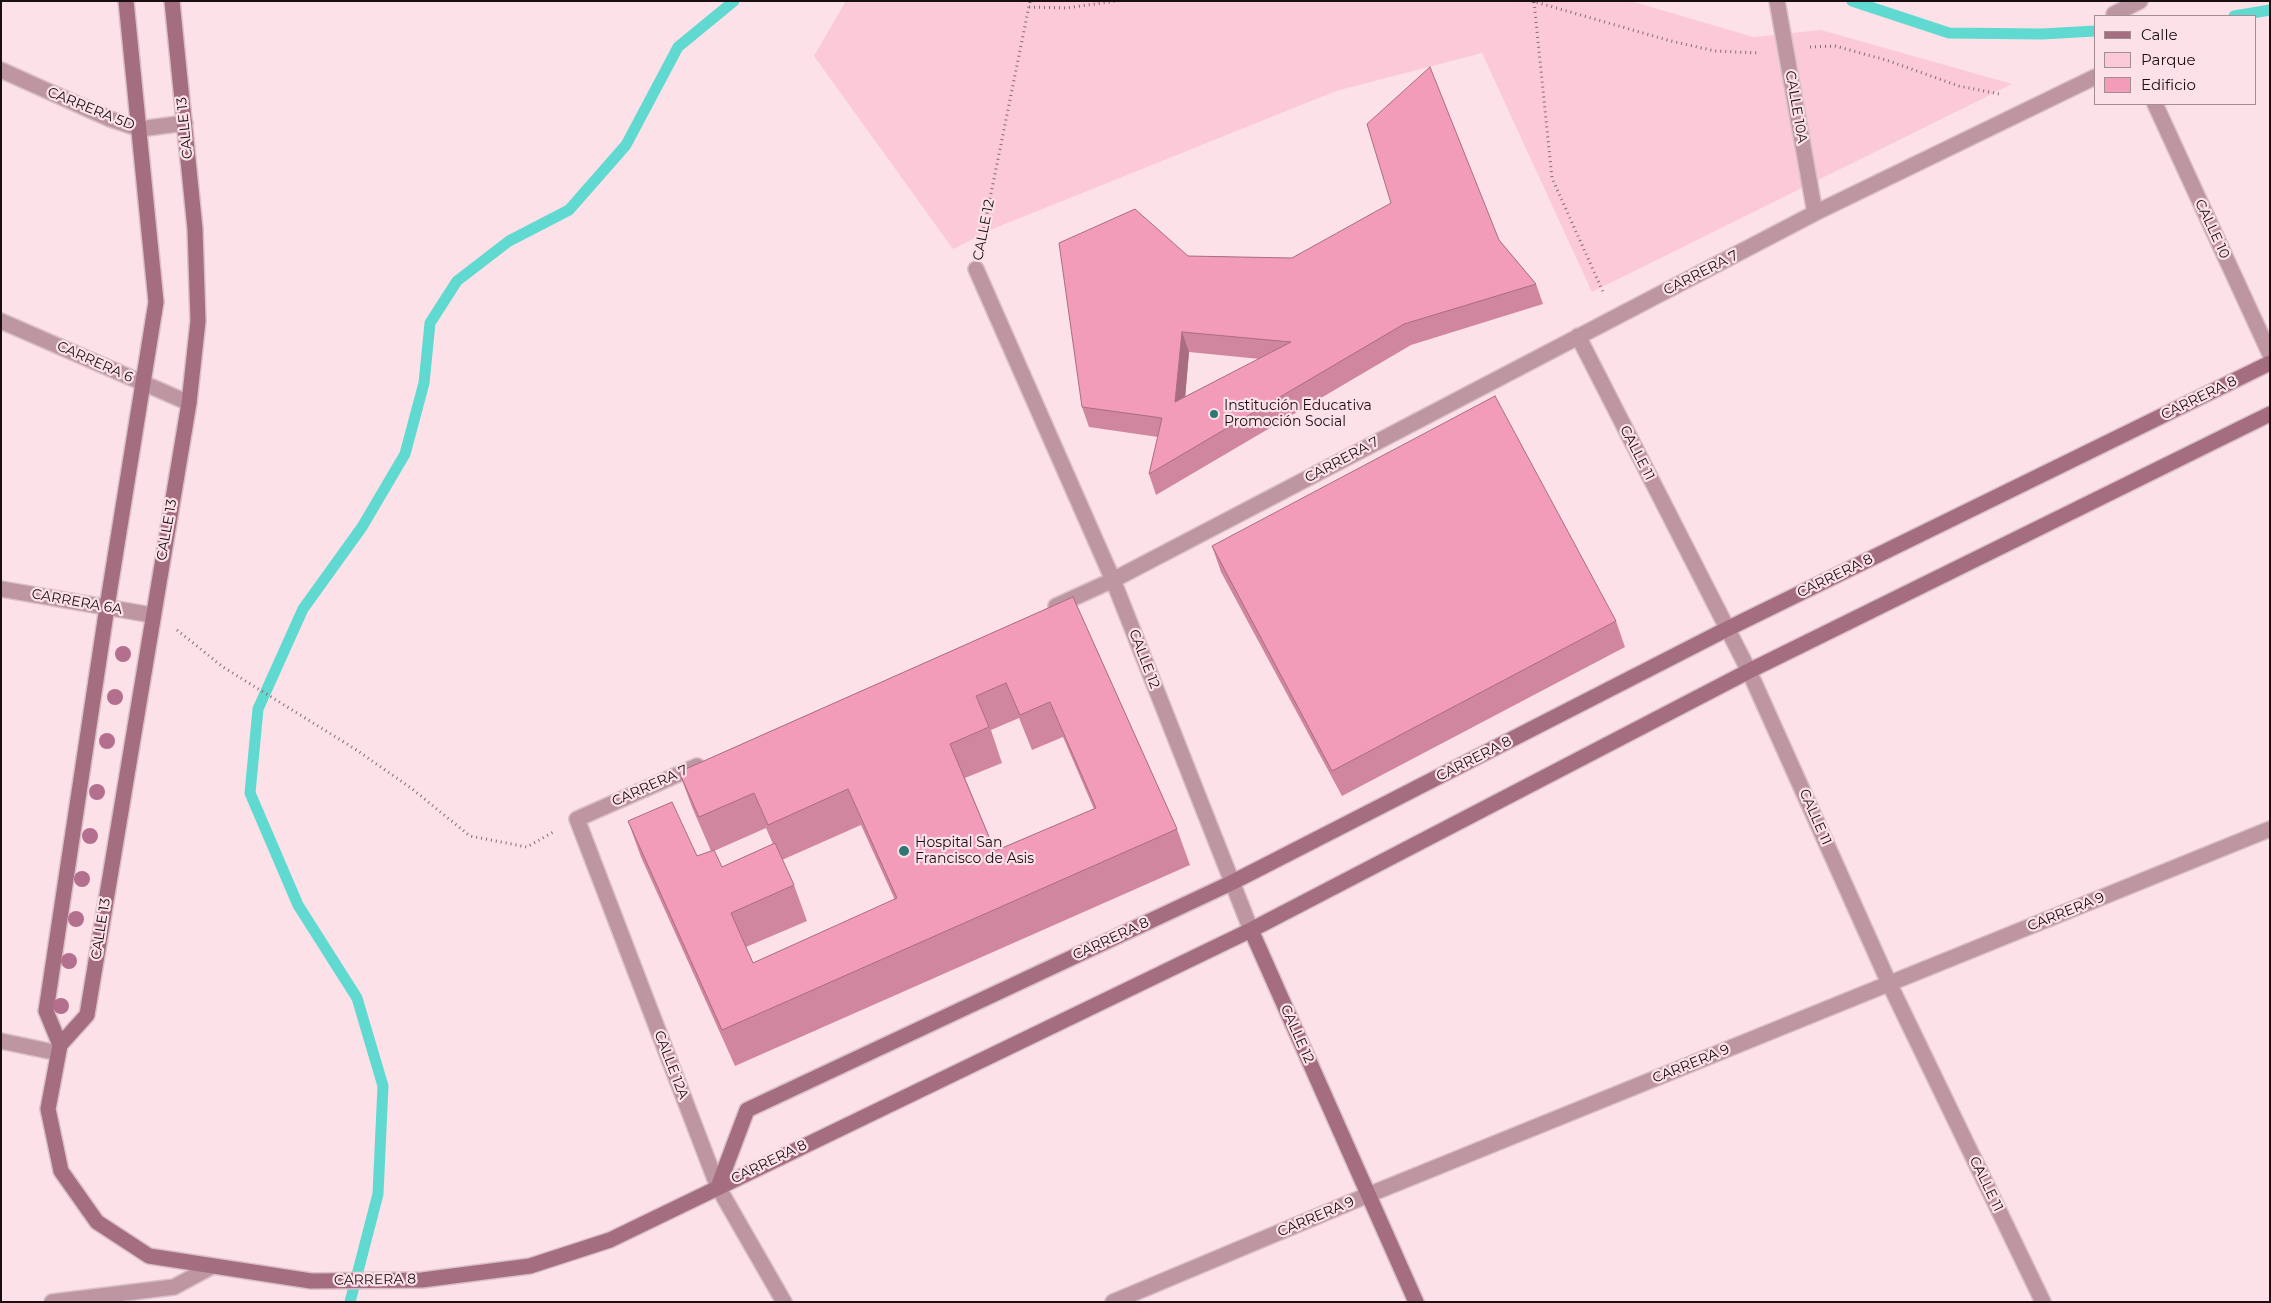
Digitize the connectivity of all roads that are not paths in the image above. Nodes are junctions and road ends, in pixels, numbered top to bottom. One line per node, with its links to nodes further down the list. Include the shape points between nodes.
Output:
1 (126, 1): 10 (main road)
2 (172, 1): 9 (main road, CALLE 13)
3 (1778, 1): 11 (street, CALLE 10A)
4 (2140, 1): 5 (street)
5 (2113, 10)
6 (1, 70): 10 (street, CARRERA 5D, via 110,119)
7 (2094, 77): 11 (street, CARRERA 7)
8 (2154, 105): 15 (street, CALLE 10)
9 (185, 123): 10 (street, CARRERA 5D); 18 (main road, CALLE 13, via 195,229 198,321)
10 (140, 129): 17 (main road, via 156,302)
11 (1815, 213): 14 (street, CARRERA 7)
12 (976, 269): 20 (street, CALLE 12)
13 (1, 321): 17 (street, CARRERA 6)
14 (1578, 336): 20 (street, CARRERA 7); 25 (street, CALLE 11)
15 (2270, 354)
16 (2270, 363): 25 (main road, CARRERA 8)
17 (144, 384): 18 (street, CARRERA 6); 22 (main road)
18 (189, 403): 24 (main road, CALLE 13)
19 (2270, 414): 26 (main road, CARRERA 8)
20 (1113, 580): 23 (street, CARRERA 7); 30 (street, CALLE 12)
21 (1, 589): 22 (street, CARRERA 6A)
22 (107, 607): 24 (street, CARRERA 6A); 34 (main road, via 46,1011)
23 (1041, 612)
24 (152, 615): 34 (main road, CALLE 13, via 86,1015)
25 (1727, 629): 26 (street, CALLE 11); 30 (main road, CARRERA 8)
26 (1749, 671): 31 (main road, CARRERA 8); 32 (street, CALLE 11)
27 (714, 758): 28 (street, CARRERA 7)
28 (577, 819): 35 (street, CALLE 12A)
29 (2270, 829): 32 (street, CARRERA 9)
30 (1231, 883): 31 (street, CALLE 12); 35 (main road, CARRERA 8, via 747,1110)
31 (1251, 930): 35 (main road, CARRERA 8); 36 (main road, CALLE 12)
32 (1889, 983): 36 (street, CARRERA 9); 42 (street, CALLE 11)
33 (1, 1042): 34 (street)
34 (59, 1049): 37 (main road, via 48,1109 61,1170 97,1222 149,1256)
35 (718, 1187): 37 (main road, CARRERA 8, via 610,1240 530,1266 422,1280 311,1281); 39 (street, CALLE 12A)
36 (1368, 1195): 40 (street, CARRERA 9); 41 (main road, CALLE 12)
37 (211, 1267): 38 (street, via 174,1287)
38 (52, 1302)
39 (784, 1302)
40 (1113, 1302)
41 (1416, 1302)
42 (2043, 1302)

